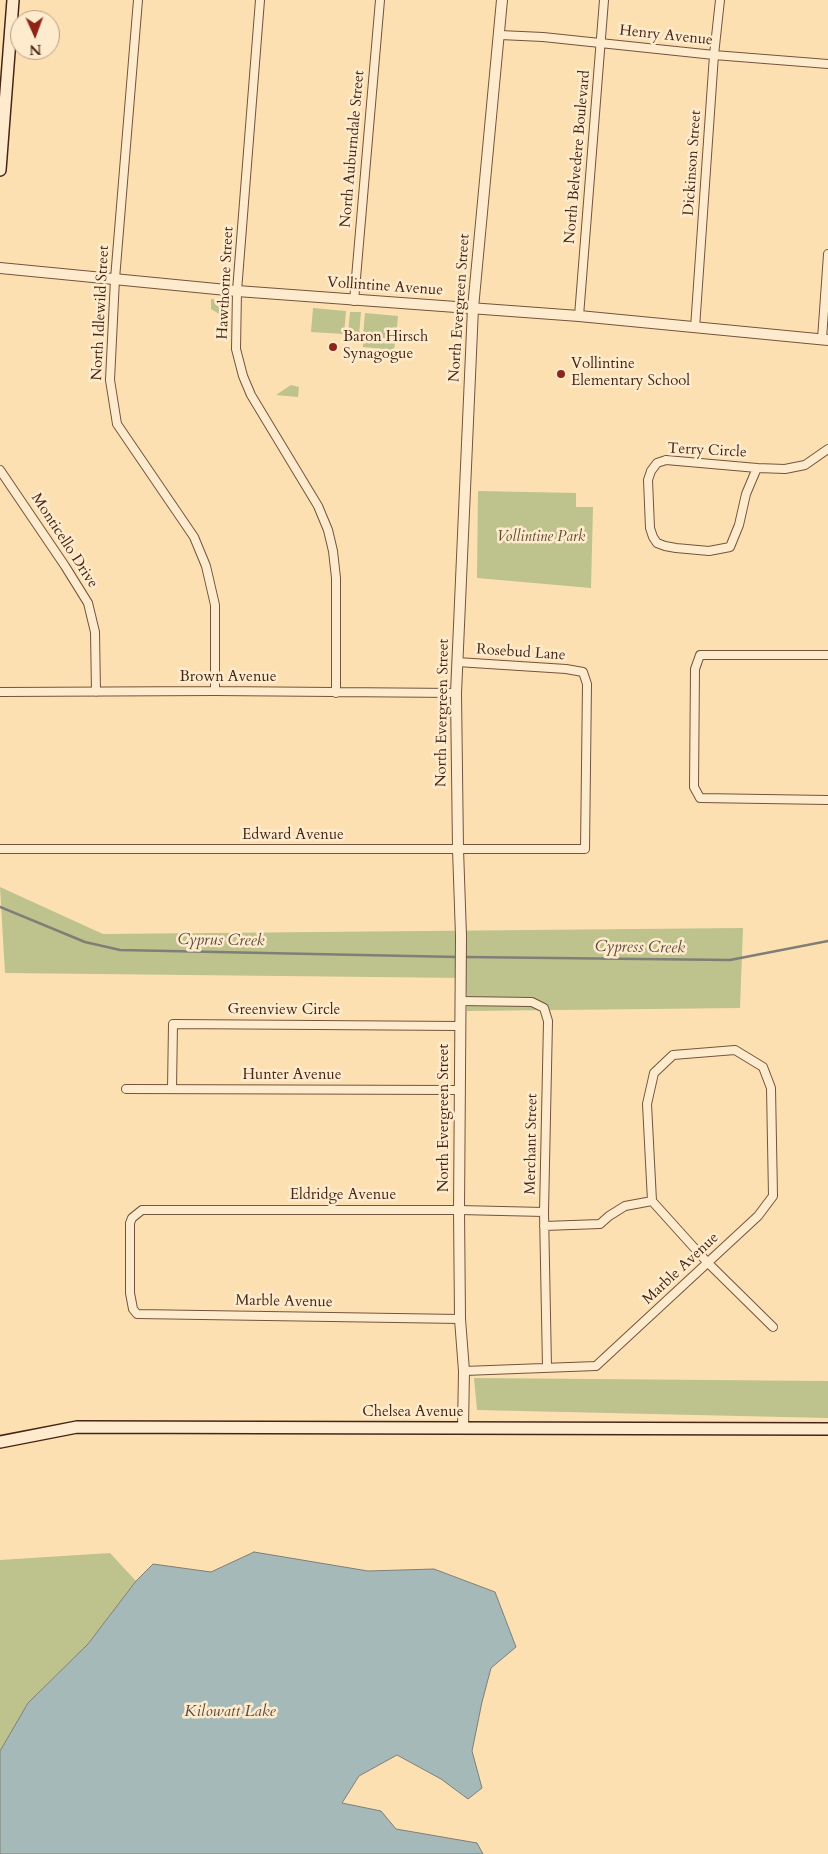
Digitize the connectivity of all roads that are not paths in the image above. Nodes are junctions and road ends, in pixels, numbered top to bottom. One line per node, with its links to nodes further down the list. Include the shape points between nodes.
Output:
1 (13, 0): 12 (main road)
2 (138, 0): 15 (street, North Idlewild Street)
3 (260, 0): 16 (street, Hawthorne Street)
4 (380, 0): 17 (street, North Auburndale Street)
5 (502, 0): 8 (street, North Evergreen Street)
6 (604, 0): 9 (street, North Belvedere Boulevard)
7 (720, 0): 10 (street, Dickinson Street)
8 (500, 35): 9 (street, Henry Avenue); 18 (street, North Evergreen Street)
9 (601, 43): 10 (street, Henry Avenue); 19 (street, North Belvedere Boulevard)
10 (714, 55): 11 (street, Henry Avenue); 20 (street, Dickinson Street)
11 (828, 64)
12 (0, 170)
13 (828, 254): 21 (street)
14 (0, 268): 15 (street, Vollintine Avenue)
15 (115, 279): 16 (street, Vollintine Avenue); 27 (street, North Idlewild Street, via 110,380 117,424 194,537 206,566 215,606)
16 (237, 291): 17 (street, Vollintine Avenue); 30 (street, Hawthorne Street, via 236,349 245,382 318,506 328,530 336,578)
17 (354, 301): 18 (street, Vollintine Avenue)
18 (473, 308): 19 (street, Vollintine Avenue); 26 (street, North Evergreen Street)
19 (579, 316): 20 (street, Vollintine Avenue)
20 (695, 328): 21 (street, Vollintine Avenue)
21 (825, 339)
22 (828, 450): 23 (street, Terry Circle, via 805,465)
23 (757, 468): 23 (street, Terry Circle, via 678,460 657,463 648,480 653,537 664,546 676,548 709,551 730,547)
24 (0, 470): 29 (street, Monticello Drive, via 88,603 96,632)
25 (828, 654): 32 (street, via 700,655 695,669 694,787 700,798)
26 (457, 662): 31 (street, North Evergreen Street); 35 (street, Rosebud Lane, via 583,672 587,684)
27 (215, 691): 29 (street, Brown Avenue); 30 (street, Brown Avenue)
28 (0, 692): 29 (street, Brown Avenue)
29 (96, 692)
30 (336, 693): 31 (street, Brown Avenue)
31 (456, 693): 34 (street, North Evergreen Street)
32 (828, 800)
33 (0, 849): 34 (street, Edward Avenue)
34 (458, 849): 35 (street, Edward Avenue); 36 (street, North Evergreen Street)
35 (585, 849)
36 (460, 1001): 37 (street, North Evergreen Street); 43 (street, Merchant Street, via 532,1002 544,1008 548,1020)
37 (460, 1026): 39 (street, Greenview Circle, via 173,1024); 40 (street, North Evergreen Street)
38 (126, 1089): 39 (street, Hunter Avenue)
39 (172, 1089): 40 (street, Hunter Avenue)
40 (459, 1090): 42 (street, North Evergreen Street)
41 (652, 1201): 44 (street, via 625,1206 600,1224); 45 (street); 45 (street, Marble Avenue, via 647,1104 654,1074 673,1055 736,1050 763,1068 771,1088 773,1196 758,1216)
42 (459, 1210): 43 (street, Eldridge Avenue); 46 (street, Eldridge Avenue, via 142,1210 130,1223 130,1293 133,1309); 47 (street, North Evergreen Street)
43 (544, 1212): 44 (street, Merchant Street)
44 (544, 1226): 49 (street, Merchant Street)
45 (707, 1262): 48 (street); 49 (street, Marble Avenue, via 596,1366)
46 (138, 1314): 47 (street, Marble Avenue)
47 (460, 1319): 50 (street, North Evergreen Street)
48 (772, 1327)
49 (547, 1368): 50 (street, Marble Avenue)
50 (464, 1371): 51 (street, North Evergreen Street)
51 (463, 1428): 52 (main road, Chelsea Avenue); 53 (main road, Chelsea Avenue, via 77,1427)
52 (828, 1429)
53 (0, 1442)

